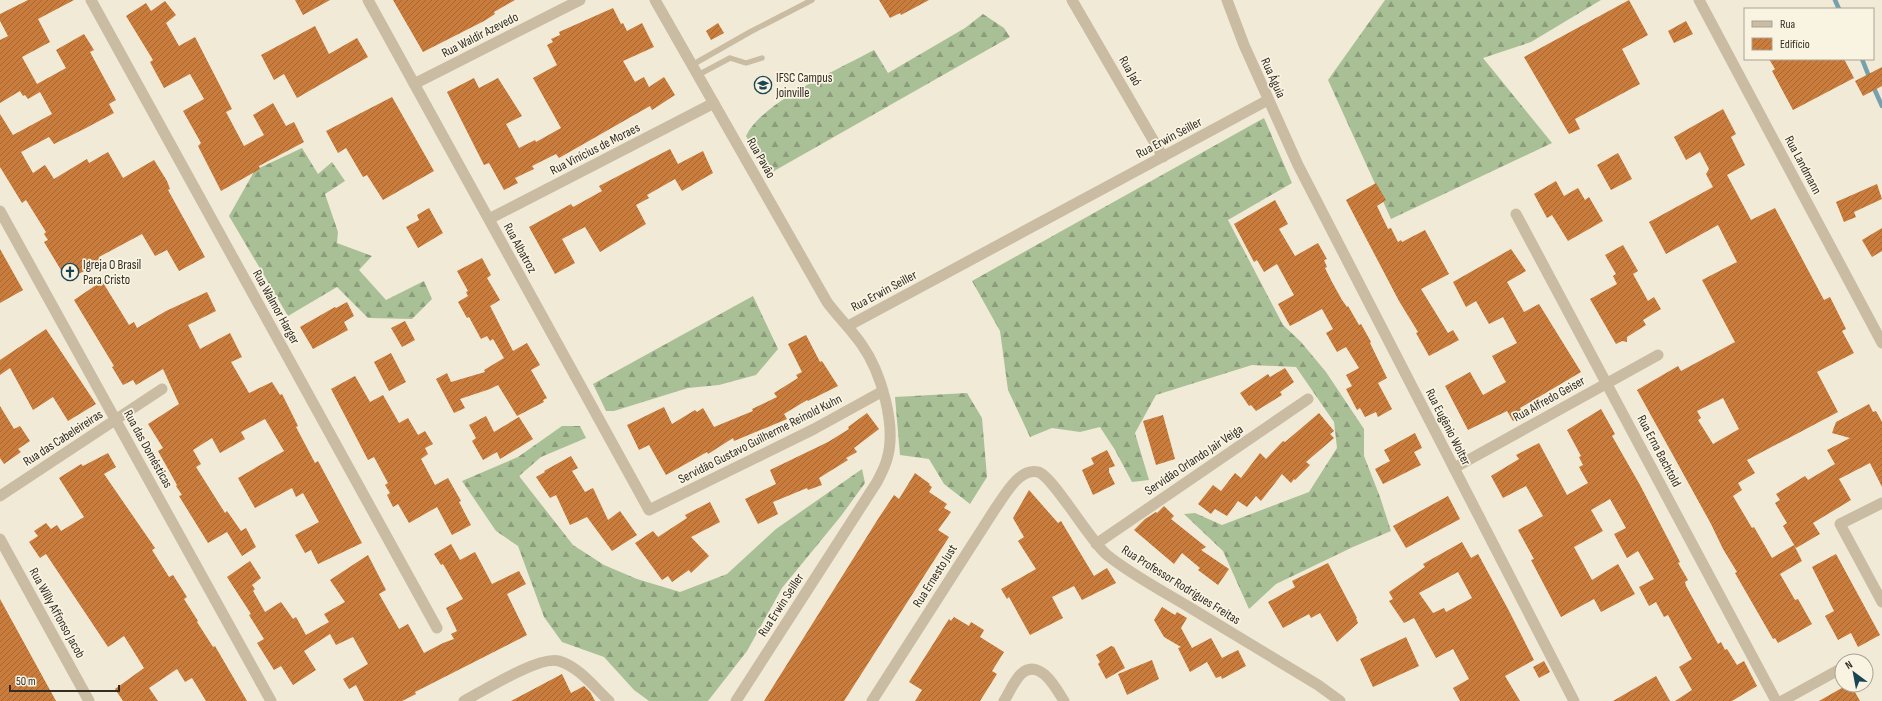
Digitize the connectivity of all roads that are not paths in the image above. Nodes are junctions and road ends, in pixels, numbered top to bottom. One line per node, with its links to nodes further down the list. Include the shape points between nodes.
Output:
1 (92, 0): 36 (street, Rua Walmor Harger)
2 (368, 0): 12 (street, Rua Albatroz)
3 (580, 0): 12 (street, Rua Waldir Azevedo)
4 (656, 0): 10 (street, Rua Pavão)
5 (812, 0): 10 (lane)
6 (1072, 0): 15 (street, Rua Jaó)
7 (1228, 0): 13 (street, Rua Águia, via 1237,29)
8 (1699, 0): 21 (street, Rua Landmann)
9 (762, 58): 11 (lane, via 746,63 730,58)
10 (692, 65): 11 (street, Rua Pavão)
11 (698, 75): 14 (street, Rua Pavão)
12 (414, 84): 19 (street, Rua Albatroz)
13 (1268, 100): 15 (street, Rua Erwin Seiller); 16 (street, Rua Águia)
14 (714, 103): 19 (street, Rua Vinícius de Moraes); 20 (street, Rua Pavão, via 827,302)
15 (1163, 157): 20 (street, Rua Erwin Seiller)
16 (1298, 165): 28 (street, Rua Eugênio Wolter)
17 (0, 211): 27 (street, Rua das Domésticas)
18 (1516, 214): 23 (street, Rua Erna Bachtold)
19 (489, 220): 32 (street, Rua Albatroz)
20 (848, 326): 25 (street, Rua Erwin Seiller, via 870,357)
21 (1882, 343)
22 (1658, 355): 23 (street, Rua Alfredo Geiser)
23 (1607, 383): 28 (street, Rua Alfredo Geiser); 48 (street, Rua Erna Bachtold)
24 (162, 390): 27 (street, Rua das Cabeleireiras)
25 (884, 391): 32 (street, Servidão Gustavo Guilherme Reinold Kuhn, via 814,429); 42 (street, Rua Erwin Seiller, via 889,446 883,470)
26 (1308, 398): 34 (street, Servidão Orlando Jair Veiga)
27 (116, 420): 30 (street, Rua das Cabeleireiras); 39 (street, Rua das Domésticas)
28 (1454, 468): 47 (street, Rua Eugênio Wolter)
29 (1029, 471): 34 (street, Rua Professor Rodrigues Freitas, via 1039,472 1049,481); 43 (street, Rua Ernesto Just, via 1012,486 995,509)
30 (0, 496)
31 (1882, 503): 35 (street, via 1840,524)
32 (649, 510)
33 (0, 539): 38 (street, Rua Willy Affonso Jacob)
34 (1096, 544): 46 (street, Rua Professor Rodrigues Freitas, via 1140,578 1318,685)
35 (1882, 602)
36 (437, 628)
37 (1834, 672): 49 (street)
38 (89, 701)
39 (271, 701)
40 (464, 701): 41 (street, via 533,665 553,659 575,669)
41 (609, 701)
42 (736, 701)
43 (872, 701)
44 (1004, 701): 45 (street, via 1021,674 1029,670 1039,671 1050,679)
45 (1064, 701)
46 (1340, 701)
47 (1574, 701)
48 (1776, 701)
49 (1782, 701)

